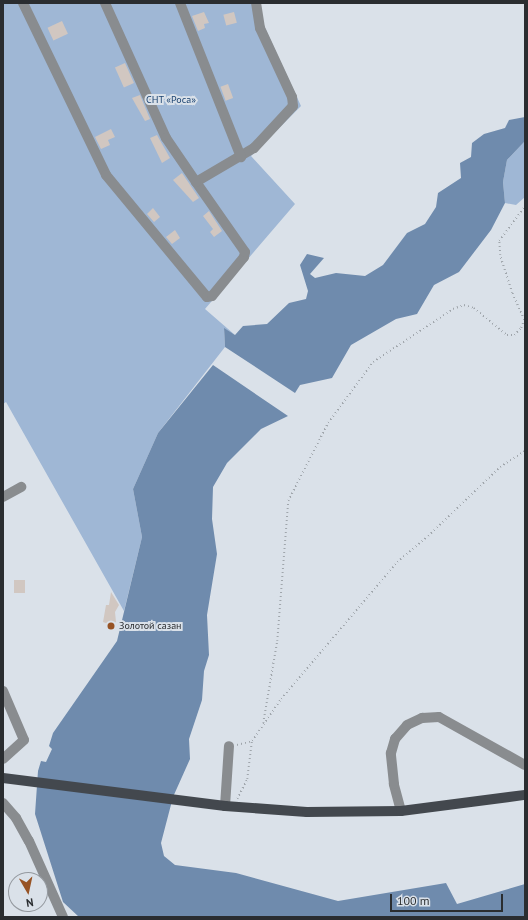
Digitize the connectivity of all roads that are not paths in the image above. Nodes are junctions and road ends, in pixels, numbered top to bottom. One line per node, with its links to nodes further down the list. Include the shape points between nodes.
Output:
1 (23, 3): 6 (street, via 106,175 204,295 209,297 244,257 245,252)
2 (106, 3): 6 (street, via 166,138)
3 (180, 3): 5 (street)
4 (256, 3): 5 (street, via 262,33 293,102 291,109 264,139)
5 (241, 157): 6 (street)
6 (196, 182)
7 (21, 486): 8 (street)
8 (3, 497)
9 (3, 691): 11 (street, via 24,740)
10 (229, 746): 16 (street)
11 (3, 759)
12 (525, 765): 17 (street, via 445,720 422,718 407,725 395,739 391,753 394,784)
13 (3, 778): 16 (main road)
14 (525, 795): 17 (main road)
15 (3, 803): 18 (street, via 16,818 29,841)
16 (225, 806): 17 (main road, via 314,813)
17 (401, 811)
18 (63, 917)

